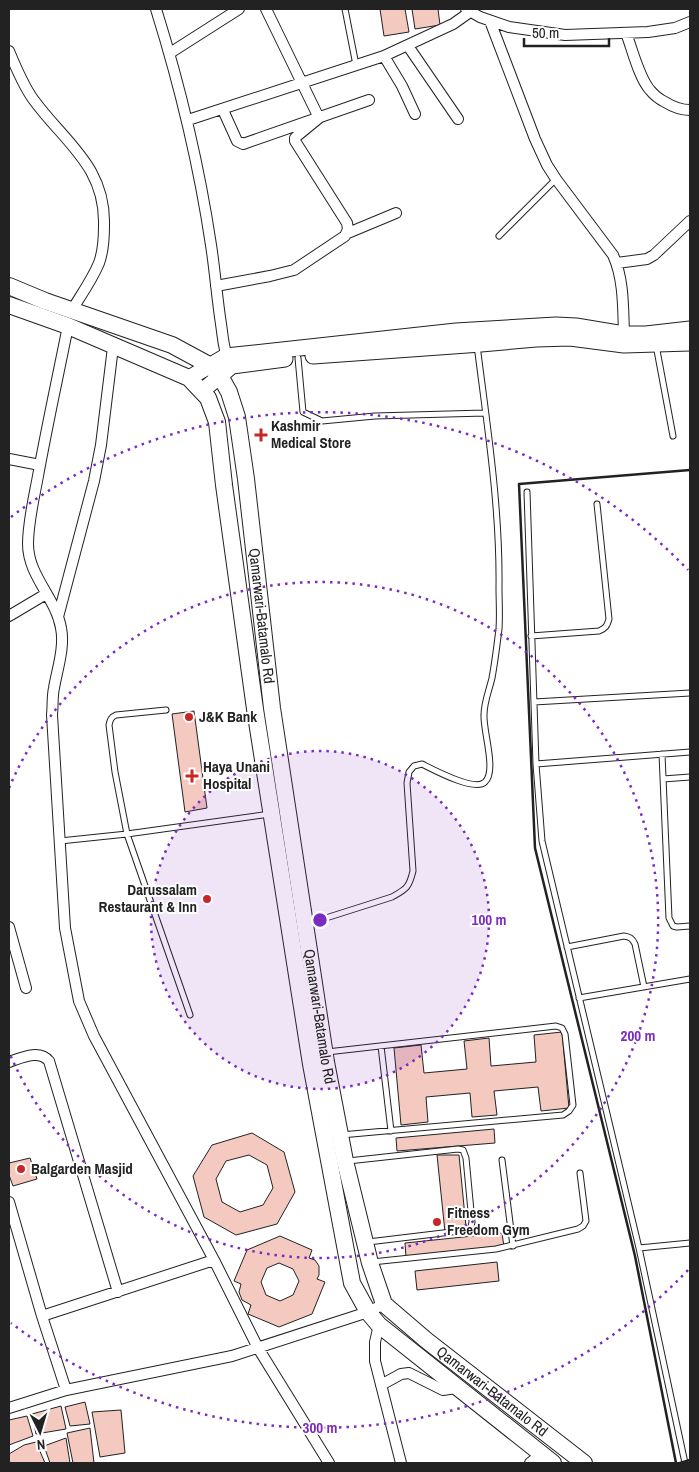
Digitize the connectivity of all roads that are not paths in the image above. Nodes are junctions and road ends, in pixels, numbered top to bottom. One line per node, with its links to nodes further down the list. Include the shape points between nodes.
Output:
1 (156, 9): 11 (street)
2 (239, 9): 11 (street)
3 (266, 9): 14 (street)
4 (345, 9): 13 (lane)
5 (468, 10): 6 (street); 9 (street, via 453,24)
6 (490, 21): 8 (street, via 565,35); 22 (street, via 535,139)
7 (690, 22): 8 (street, via 662,30)
8 (626, 33): 17 (street, via 649,90 673,107)
9 (408, 46): 12 (street); 20 (street)
10 (9, 51): 31 (street, via 33,99 73,146 93,174 101,192 104,237 99,262)
11 (170, 53): 21 (street)
12 (384, 56): 13 (street); 18 (street)
13 (357, 66): 14 (street)
14 (302, 83): 16 (street); 19 (street)
15 (369, 100): 19 (street)
16 (223, 110): 19 (street, via 237,141 243,144); 21 (street)
17 (690, 110)
18 (415, 114)
19 (320, 118): 25 (street, via 295,141 347,223)
20 (458, 119)
21 (188, 120): 29 (street)
22 (556, 179): 26 (lane); 27 (street)
23 (396, 212): 25 (street)
24 (690, 221): 27 (street, via 654,255)
25 (348, 233): 29 (street, via 294,270)
26 (499, 236)
27 (617, 264): 34 (street)
28 (9, 286): 31 (main road)
29 (216, 286): 40 (street)
30 (9, 305): 32 (main road, Qamarwari-Batamalo Rd)
31 (72, 310): 40 (main road)
32 (68, 326): 38 (main road, Qamarwari-Batamalo Rd); 46 (street)
33 (690, 329): 34 (street)
34 (624, 334): 40 (street, via 556,325 456,332)
35 (690, 343): 36 (street)
36 (656, 344): 37 (street, via 624,345 570,338); 44 (lane)
37 (477, 345): 39 (street); 43 (lane)
38 (112, 346): 41 (main road, Qamarwari-Batamalo Rd); 51 (street, via 94,481)
39 (298, 358): 40 (street); 43 (lane, via 303,412 322,421)
40 (222, 366): 41 (street); 42 (street); 64 (main road, Qamarwari-Batamalo Rd, via 237,418 272,708)
41 (189, 378): 42 (main road, Qamarwari-Batamalo Rd)
42 (202, 391): 61 (main road, Qamarwari-Batamalo Rd, via 217,422)
43 (485, 413): 64 (lane, via 500,549 499,629 484,717 489,776 484,783 469,784 422,764 414,766 407,782 413,871 410,884 392,897)
44 (673, 436)
45 (9, 458): 46 (street)
46 (40, 465): 49 (street, via 28,544 29,558)
47 (527, 492): 52 (lane)
48 (597, 504): 52 (lane, via 608,625 599,631)
49 (46, 594): 50 (street); 51 (street)
50 (9, 616)
51 (58, 616): 63 (street, via 62,630 52,715)
52 (532, 636): 54 (lane)
53 (690, 692): 54 (lane)
54 (534, 702): 58 (lane)
55 (166, 710): 62 (lane, via 116,715 110,720 115,772)
56 (690, 752): 57 (lane)
57 (662, 754): 58 (lane); 60 (lane)
58 (536, 764): 67 (lane, via 542,841)
59 (690, 777): 60 (lane)
60 (663, 779): 65 (lane, via 669,918 673,926)
61 (271, 814): 62 (lane); 90 (main road, Qamarwari-Batamalo Rd, via 311,1064 352,1283)
62 (127, 834): 63 (lane); 72 (lane)
63 (60, 841): 86 (street, via 65,928 80,1000 94,1036)
64 (305, 925): 74 (main road, Qamarwari-Batamalo Rd)
65 (690, 926)
66 (9, 927): 70 (street)
67 (567, 946): 69 (lane, via 624,936 633,939); 71 (lane)
68 (690, 979): 69 (lane)
69 (644, 987): 71 (lane)
70 (26, 988)
71 (579, 998): 85 (lane)
72 (190, 1015)
73 (381, 1046): 74 (lane); 76 (lane); 76 (lane, via 556,1026 565,1034 572,1105 563,1115)
74 (324, 1052): 77 (main road, Qamarwari-Batamalo Rd)
75 (9, 1062): 88 (street, via 33,1055 49,1061)
76 (391, 1130): 77 (lane)
77 (340, 1135): 79 (main road, Qamarwari-Batamalo Rd)
78 (502, 1160): 84 (lane)
79 (345, 1161): 82 (main road, Qamarwari-Batamalo Rd); 82 (lane, via 458,1149 463,1150 466,1158 472,1222 468,1230)
80 (580, 1173): 84 (lane, via 586,1215 583,1226)
81 (9, 1202): 91 (street)
82 (365, 1243): 87 (main road, Qamarwari-Batamalo Rd)
83 (690, 1243): 85 (lane)
84 (513, 1246): 87 (lane)
85 (639, 1248): 102 (lane)
86 (214, 1260): 88 (street); 93 (street)
87 (370, 1263): 89 (main road, Qamarwari-Batamalo Rd)
88 (118, 1292): 91 (street)
89 (384, 1304): 90 (street); 101 (main road, Qamarwari-Batamalo Rd)
90 (368, 1312): 92 (main road, Qamarwari-Batamalo Rd); 93 (street)
91 (42, 1316): 96 (street)
92 (379, 1325): 94 (street, via 374,1350); 95 (main road, Qamarwari-Batamalo Rd)
93 (258, 1348): 96 (street); 99 (street)
94 (381, 1385): 95 (street, via 409,1372 443,1390); 100 (street)
95 (456, 1388): 98 (main road, Qamarwari-Batamalo Rd)
96 (66, 1390): 97 (street)
97 (10, 1406)
98 (541, 1460)
99 (329, 1463)
100 (401, 1463)
101 (584, 1463)
102 (686, 1463)

